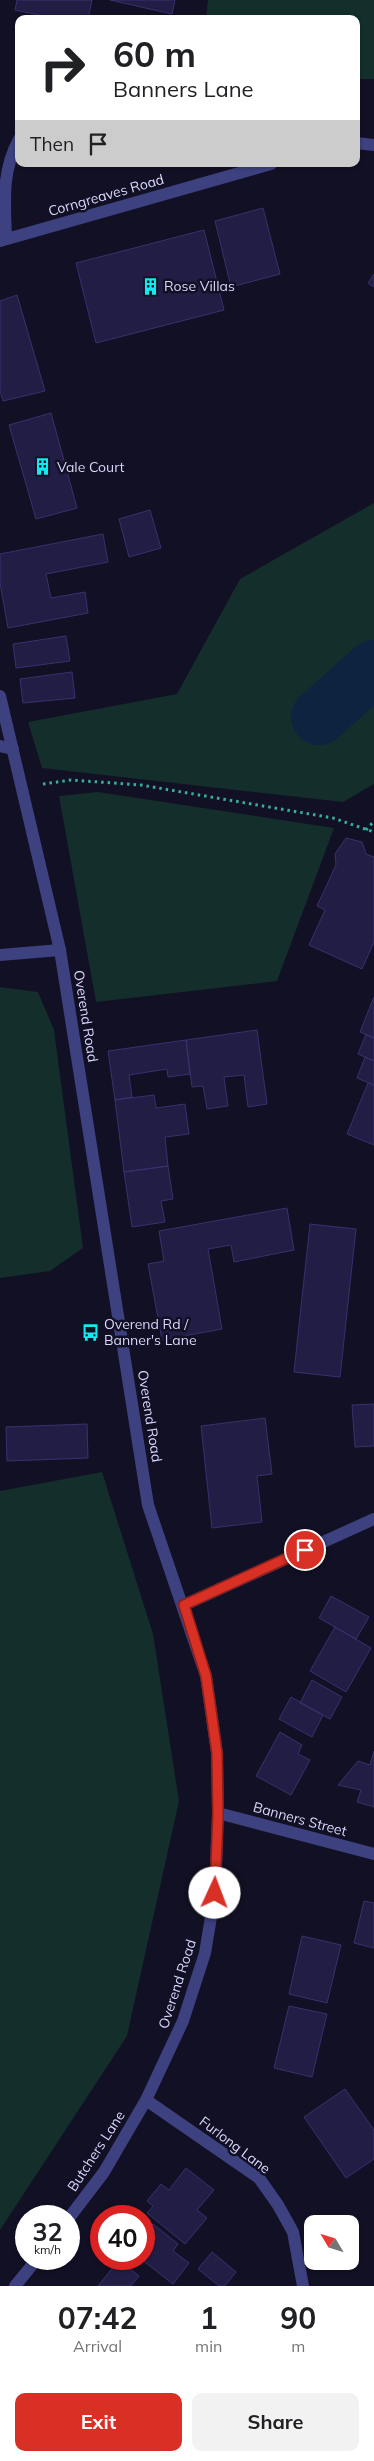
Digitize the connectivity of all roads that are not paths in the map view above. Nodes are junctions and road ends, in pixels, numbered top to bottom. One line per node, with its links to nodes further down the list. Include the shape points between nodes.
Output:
1 (360, 144): 2 (street)
2 (374, 145)
3 (15, 146): 5 (street, Corngreaves Road, via 9,158 5,186)
4 (260, 167): 5 (street, Corngreaves Road)
5 (3, 240)
6 (0, 696): 8 (street, Overend Road)
7 (0, 746): 8 (street)
8 (13, 750): 9 (street, Overend Road)
9 (60, 950): 10 (street); 12 (street, Overend Road, via 148,1505)
10 (0, 955)
11 (374, 1519): 12 (street)
12 (184, 1605): 13 (street, Overend Road, via 206,1676 217,1753)
13 (218, 1814): 14 (street, Banners Street); 15 (street, Overend Road, via 215,1893 205,1953 183,2021)
14 (374, 1854)
15 (146, 2100): 16 (street, Butchers Lane, via 104,2172); 19 (street, Furlong Lane, via 260,2178 293,2232)
16 (79, 2205)
17 (28, 2270): 18 (street)
18 (15, 2286)
19 (303, 2286)

